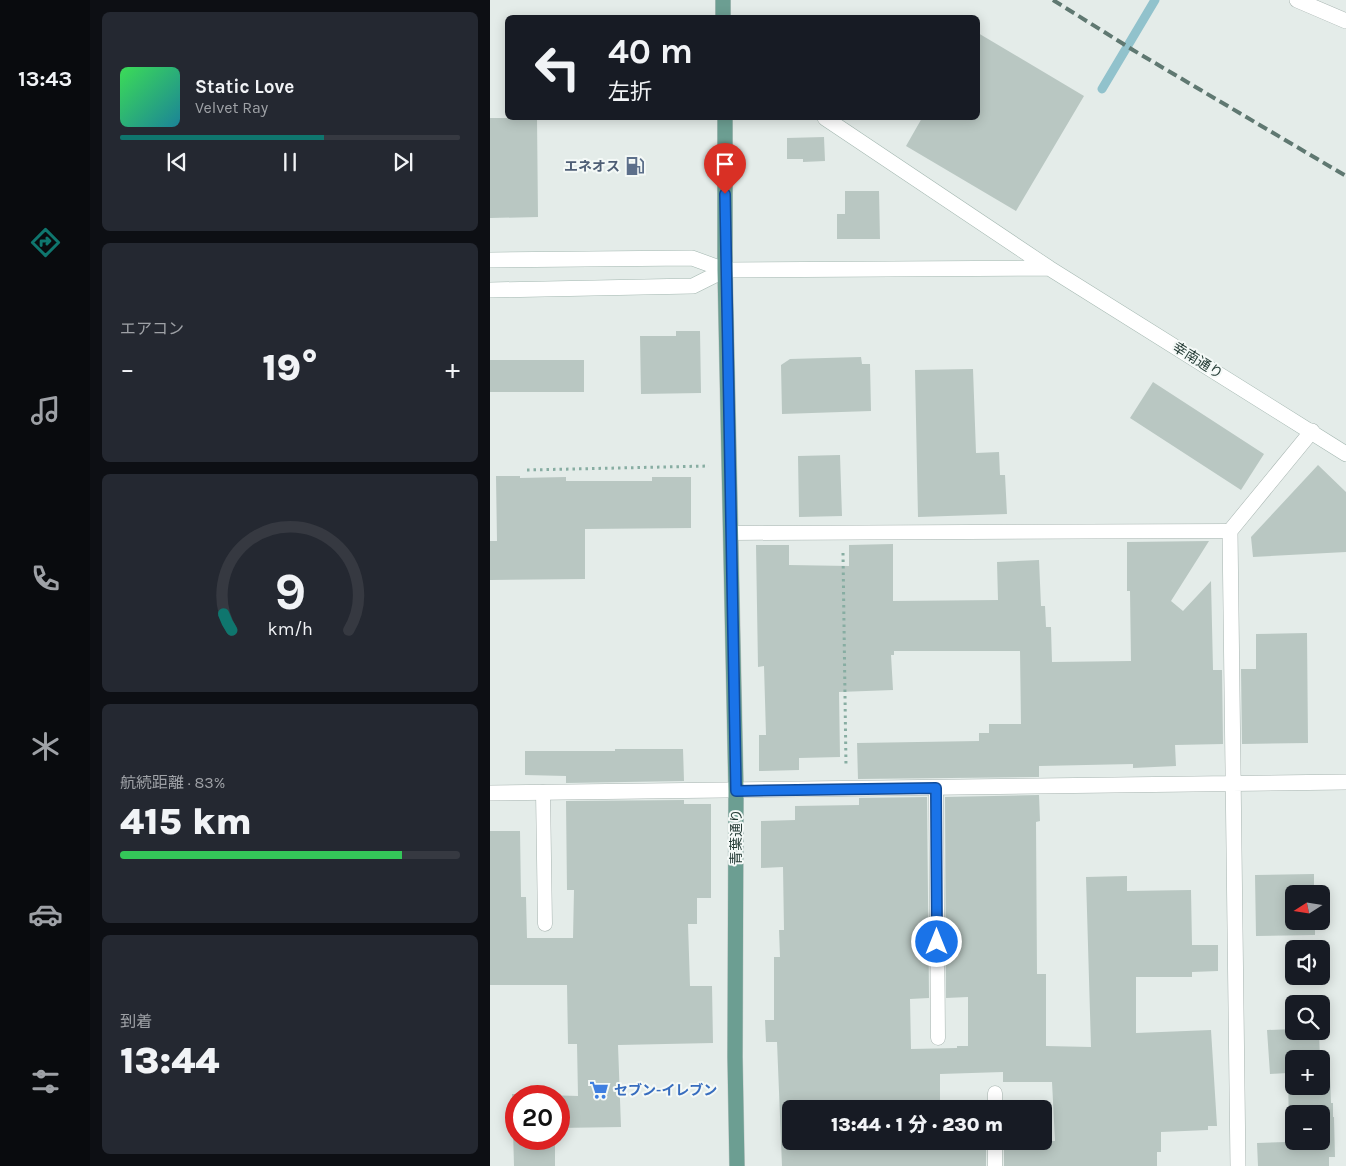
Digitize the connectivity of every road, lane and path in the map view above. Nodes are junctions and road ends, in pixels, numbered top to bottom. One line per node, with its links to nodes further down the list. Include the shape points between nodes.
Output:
1 (723, 0): 3 (main road)
2 (1297, 0): 4 (street)
3 (724, 15)
4 (1346, 21)
5 (725, 120): 9 (main road, 青葉通り)
6 (829, 120): 8 (street, 幸南通り)
7 (490, 260): 9 (street, via 692,258)
8 (1049, 268): 9 (street); 11 (street, 幸南通り)
9 (726, 270): 10 (street, via 693,286); 13 (main road, 青葉通り)
10 (490, 290)
11 (1312, 431): 12 (street, 幸南通り); 15 (street)
12 (1346, 454)
13 (729, 466): 14 (path); 17 (main road, 青葉通り)
14 (527, 470)
15 (1230, 531): 16 (lane); 19 (street)
16 (842, 532): 17 (lane); 21 (path)
17 (731, 533): 22 (main road, 青葉通り)
18 (1346, 782): 19 (street)
19 (1233, 785): 20 (street); 32 (street)
20 (936, 788): 21 (street); 26 (lane)
21 (846, 790): 22 (street)
22 (736, 791): 23 (street); 30 (main road, 青葉通り)
23 (543, 792): 24 (street); 25 (lane)
24 (490, 793)
25 (545, 924)
26 (938, 1038)
27 (996, 1093): 28 (lane)
28 (996, 1100)
29 (995, 1150): 31 (lane)
30 (737, 1166)
31 (995, 1166)
32 (1238, 1166)

